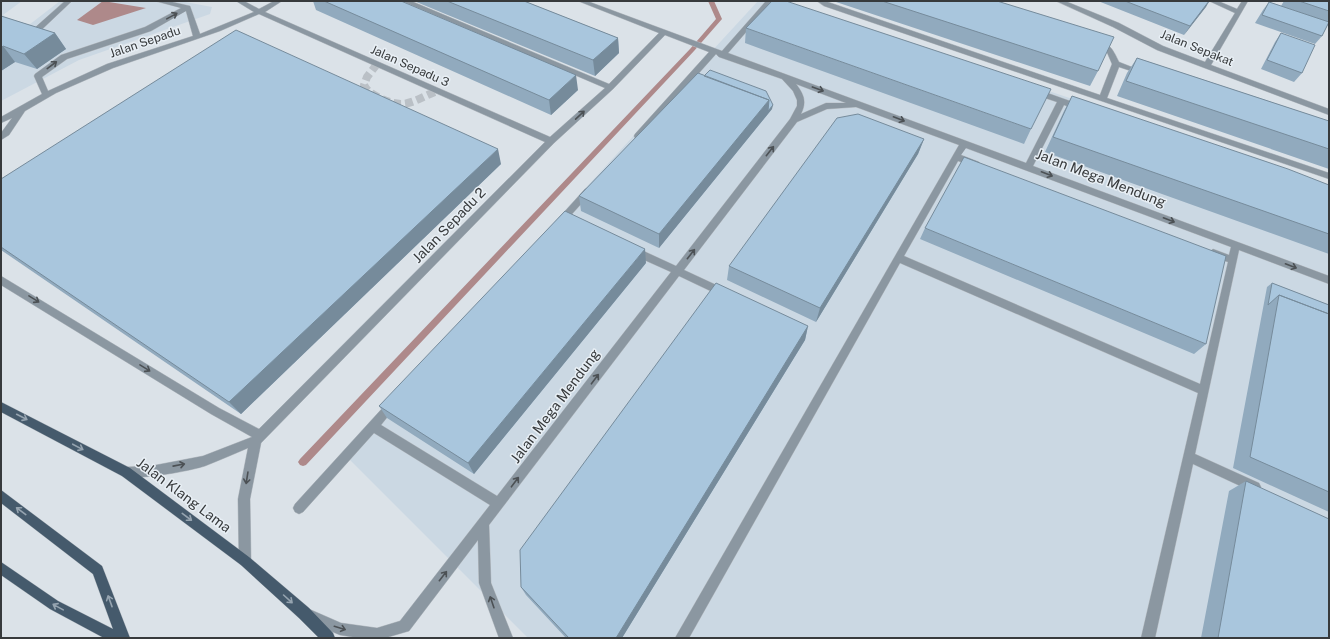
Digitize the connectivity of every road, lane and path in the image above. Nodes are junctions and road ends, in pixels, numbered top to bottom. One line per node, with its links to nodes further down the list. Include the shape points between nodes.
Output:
1 (69, 1): 16 (street, via 32,34)
2 (158, 1): 13 (street)
3 (239, 1): 14 (street, Jalan Sepadu 3)
4 (279, 1): 14 (street, Jalan Sepadu)
5 (404, 1): 25 (street)
6 (581, 1): 12 (street, Jalan Mega Mendung)
7 (770, 1): 20 (street)
8 (820, 1): 28 (street)
9 (1059, 1): 22 (street, Jalan Sepakat, via 1116,25 1160,48)
10 (1212, 1): 15 (street)
11 (1245, 1): 15 (street)
12 (591, 3): 17 (street, Jalan Mega Mendung)
13 (188, 7): 18 (street); 27 (street, one-way to 13, via 38,76 64,57 148,29)
14 (260, 12): 18 (street, Jalan Sepadu); 37 (street, Jalan Sepadu 3)
15 (1239, 12): 22 (street)
16 (20, 29)
17 (668, 33): 20 (street, Jalan Mega Mendung); 25 (street, Jalan Sepadu 2)
18 (197, 37): 27 (street, Jalan Sepadu, via 109,66)
19 (1087, 38): 21 (street, via 1109,49)
20 (718, 53): 23 (street, Jalan Mega Mendung); 38 (street)
21 (1116, 64): 24 (street); 28 (street)
22 (1207, 66): 33 (street, Jalan Sepakat)
23 (781, 76): 30 (street, Jalan Mega Mendung, one-way to 30); 35 (street, Jalan Mega Mendung, via 792,83 799,93 801,104)
24 (1153, 76)
25 (610, 87): 37 (street, Jalan Sepadu 2, one-way to 25)
26 (1032, 90): 29 (street)
27 (46, 95): 31 (street, Jalan Sepadu)
28 (1103, 99): 43 (street)
29 (1062, 101): 32 (street); 41 (street)
30 (863, 105): 35 (street, Jalan Mega Mendung, via 826,106); 39 (street, Jalan Mega Mendung, one-way to 39)
31 (21, 110): 34 (street, Jalan Sepadu); 36 (street, Jalan Sepadu)
32 (1091, 112)
33 (1329, 112)
34 (1, 120)
35 (794, 120): 51 (street, Jalan Mega Mendung, one-way to 35)
36 (1, 138)
37 (551, 141): 59 (street, Jalan Sepadu 2)
38 (632, 142)
39 (964, 143): 40 (street); 41 (street, Jalan Mega Mendung)
40 (957, 157): 42 (street); 49 (street)
41 (1028, 167): 46 (street, Jalan Mega Mendung, one-way to 46)
42 (986, 168)
43 (1329, 176)
44 (595, 183): 45 (street, via 567,219)
45 (552, 230)
46 (1236, 245): 50 (street); 53 (street, Jalan Mega Mendung, one-way to 53)
47 (628, 248): 51 (street)
48 (1202, 249): 50 (street)
49 (898, 258): 55 (street); 74 (street)
50 (1232, 260): 55 (street)
51 (678, 271): 54 (street); 64 (street, Jalan Mega Mendung, one-way to 51)
52 (1, 280): 59 (street, one-way to 59)
53 (1329, 280)
54 (734, 297)
55 (1204, 391): 60 (street)
56 (398, 399): 58 (street)
57 (1, 406): 61 (main road, Jalan Klang Lama, one-way to 61)
58 (373, 426): 64 (street); 65 (street)
59 (258, 438): 61 (street, Jalan Sepadu 2, one-way to 59, via 151,471 203,461); 67 (street, one-way to 67, via 244,499)
60 (1190, 457): 62 (street); 75 (street)
61 (126, 472): 67 (main road, Jalan Klang Lama, one-way to 67)
62 (1266, 493)
63 (1, 496): 71 (main road, one-way to 63, via 98,570)
64 (499, 504): 66 (street, Jalan Mega Mendung)
65 (299, 508)
66 (483, 524): 69 (street, Jalan Mega Mendung, one-way to 66, via 340,629 377,634 404,626); 73 (street, one-way to 66, via 485,584)
67 (245, 561): 69 (main road, Jalan Klang Lama, one-way to 69)
68 (1, 568): 70 (main road, one-way to 68, via 54,605)
69 (304, 613): 72 (main road, Jalan Klang Lama)
70 (117, 638)
71 (123, 638)
72 (328, 638)
73 (506, 638)
74 (682, 638)
75 (1148, 638)

